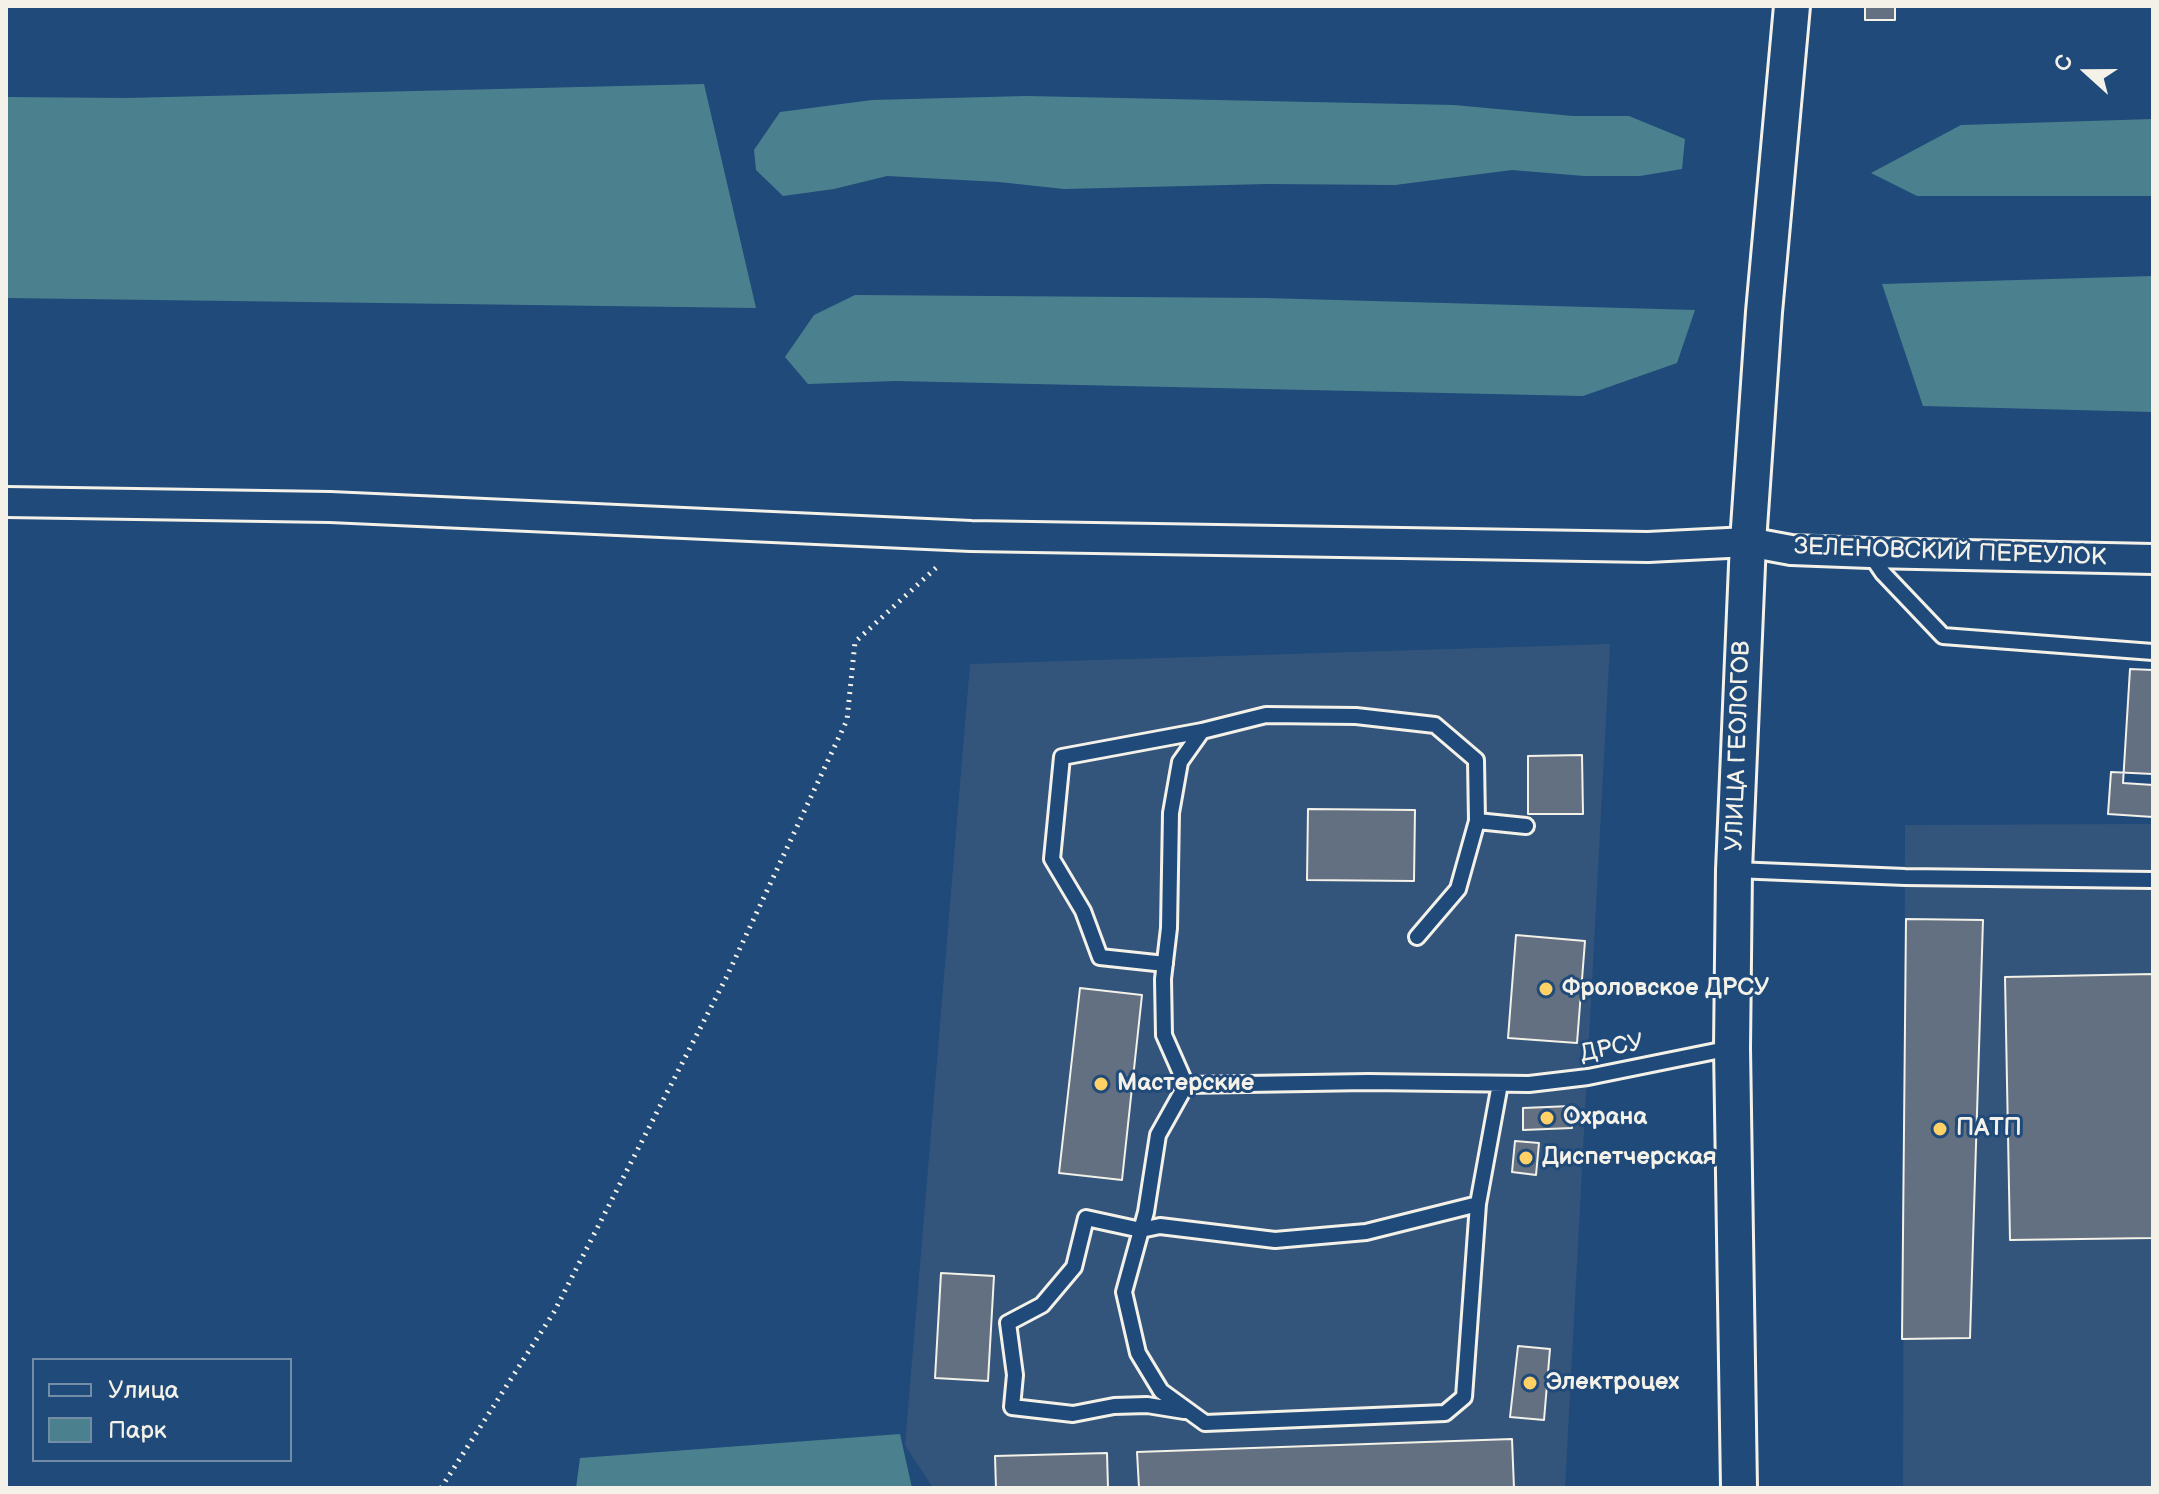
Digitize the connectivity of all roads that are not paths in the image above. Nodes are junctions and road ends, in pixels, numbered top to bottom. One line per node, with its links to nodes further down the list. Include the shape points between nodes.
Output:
1 (1792, 6): 3 (street, УЛИЦА ГЕОЛОГОВ)
2 (6, 502): 3 (street, ЗЕЛЕНОВСКИЙ ПЕРЕУЛОК, via 330,507 971,536 1648,547)
3 (1748, 542): 5 (street, ЗЕЛЕНОВСКИЙ ПЕРЕУЛОК); 10 (street, УЛИЦА ГЕОЛОГОВ)
4 (2153, 559): 5 (street, ЗЕЛЕНОВСКИЙ ПЕРЕУЛОК)
5 (1876, 563): 6 (lane, via 1943,636)
6 (2153, 652)
7 (1202, 731): 8 (lane, via 1266,715 1356,716 1435,725 1476,760); 15 (lane, via 1180,762 1171,813); 15 (lane, via 1062,757 1052,859 1083,911 1100,957)
8 (1477, 821): 9 (lane); 14 (lane, via 1458,889)
9 (1526, 826)
10 (1734, 870): 11 (lane); 16 (street, УЛИЦА ГЕОЛОГОВ)
11 (2124, 880): 12 (lane); 13 (lane)
12 (2153, 880)
13 (2153, 890)
14 (1417, 937)
15 (1165, 964): 18 (lane, via 1164,1035)
16 (1732, 1048): 17 (lane, ДРСУ, via 1588,1077); 22 (street, УЛИЦА ГЕОЛОГОВ)
17 (1500, 1084): 18 (lane, ДРСУ); 19 (lane)
18 (1186, 1085): 20 (lane, via 1158,1135)
19 (1478, 1204): 20 (lane, via 1366,1232 1275,1240 1160,1226); 21 (lane, via 1464,1397 1445,1413 1205,1423)
20 (1141, 1230): 21 (lane, via 1124,1292 1138,1353 1161,1391); 21 (lane, via 1086,1218 1074,1267 1042,1305 1008,1323 1015,1375 1012,1407 1073,1414 1147,1405)
21 (1189, 1411)
22 (1739, 1488)

